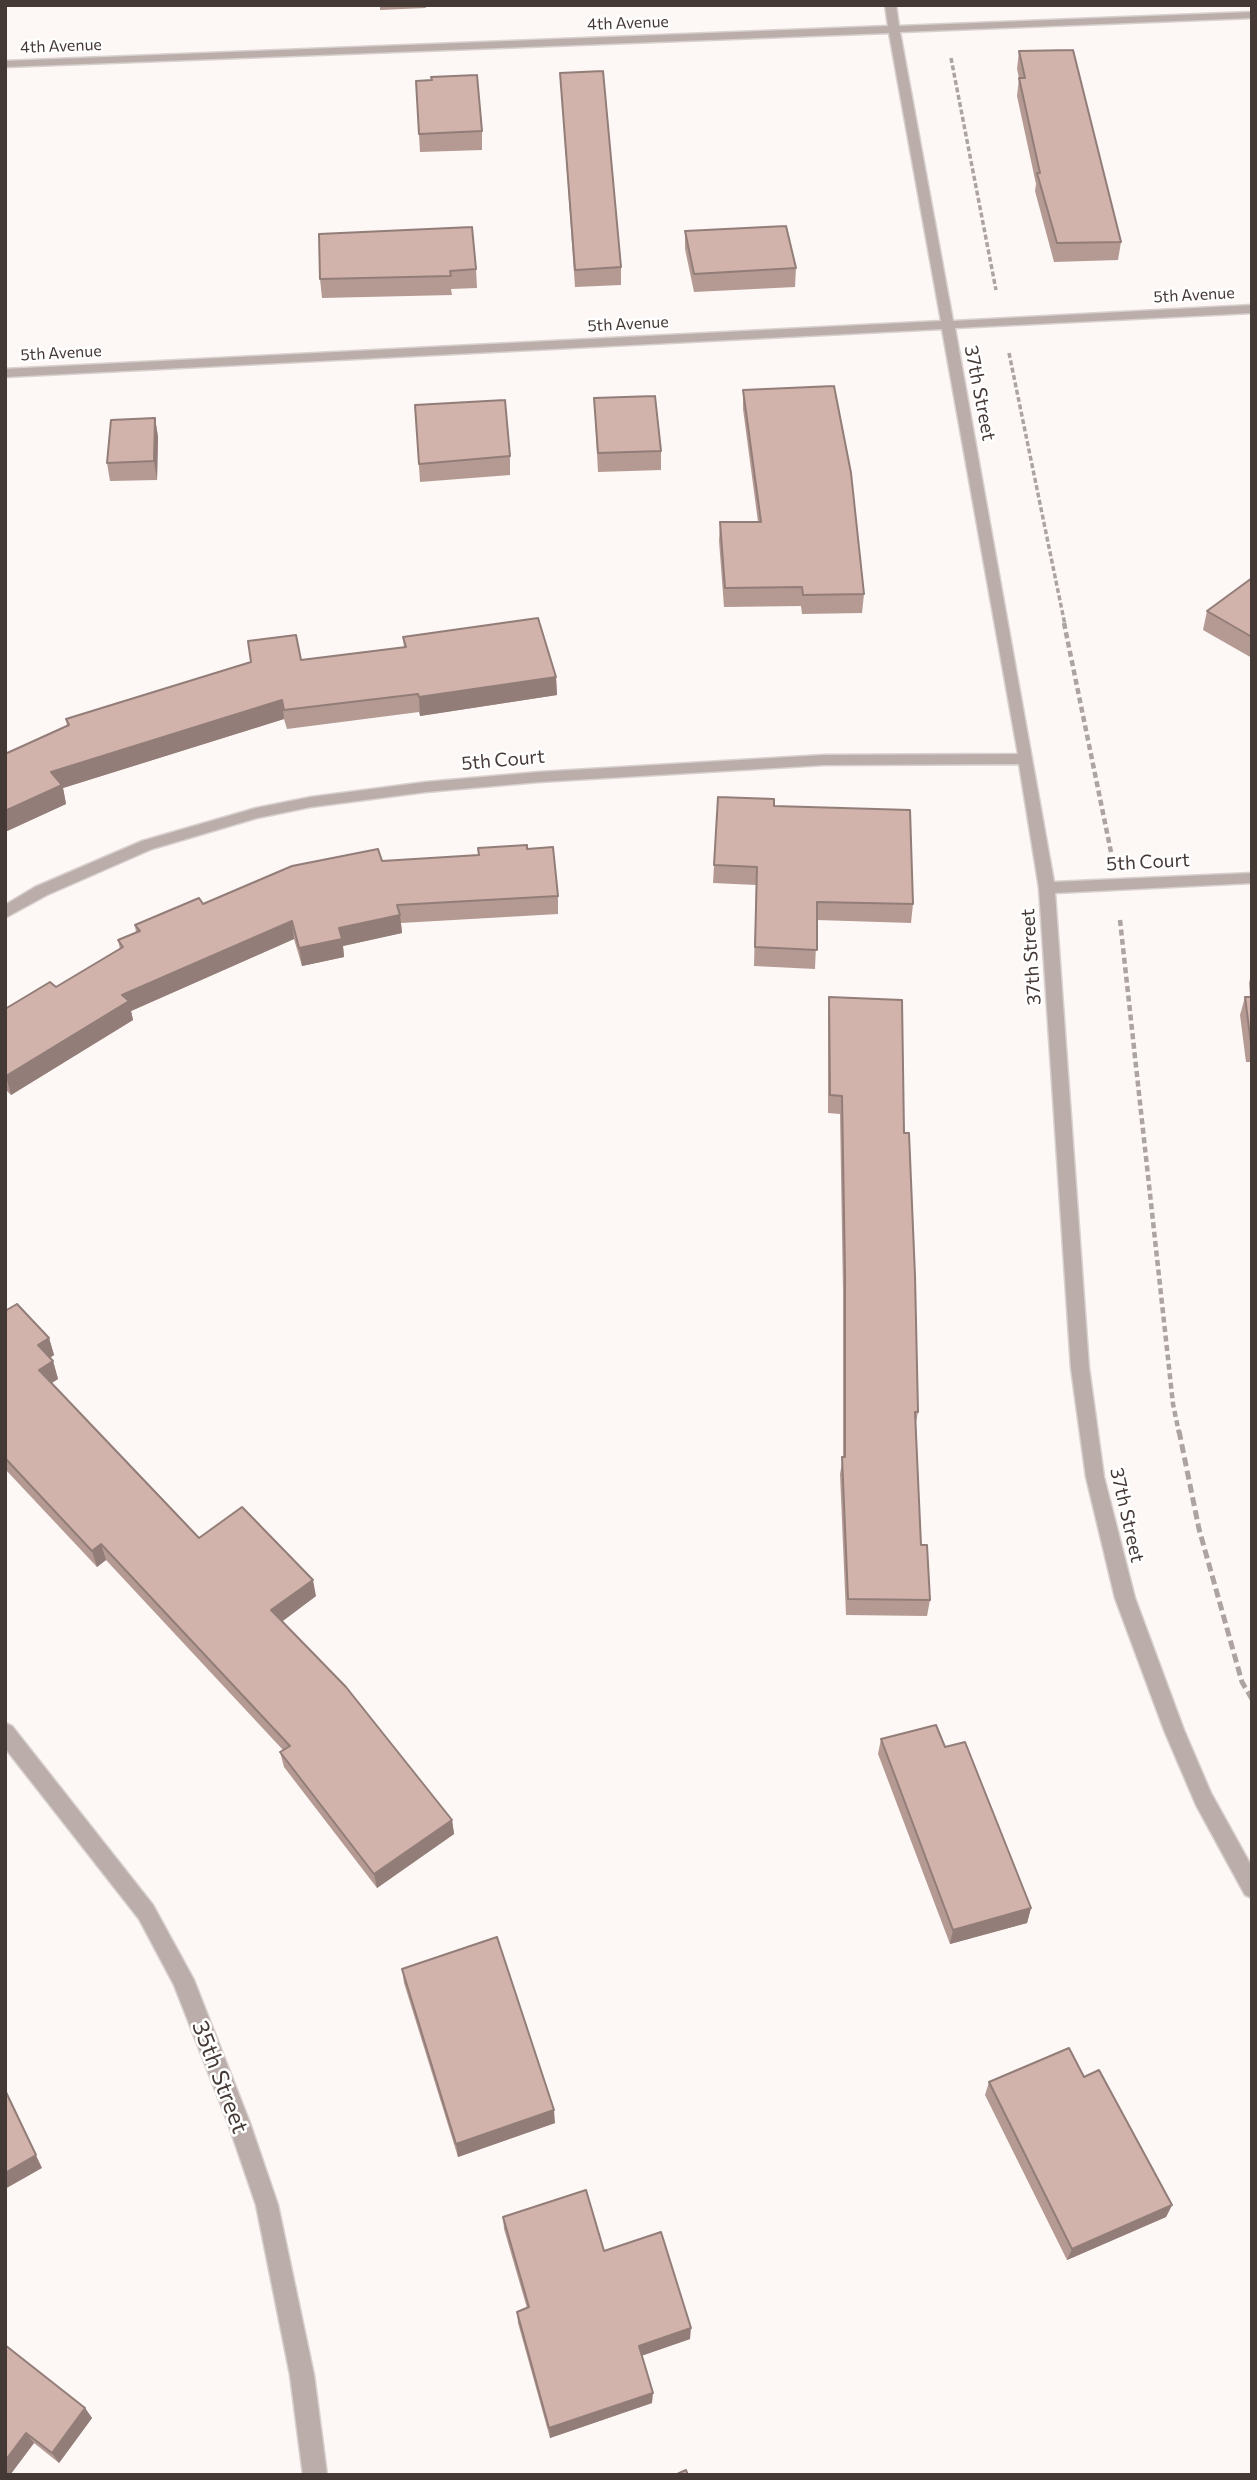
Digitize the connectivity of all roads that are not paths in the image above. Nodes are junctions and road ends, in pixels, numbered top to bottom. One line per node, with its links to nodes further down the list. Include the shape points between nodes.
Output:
1 (890, 5): 3 (street, 37th Street)
2 (1252, 15): 3 (street, 4th Avenue)
3 (894, 28): 4 (street, 4th Avenue); 6 (street, 37th Street)
4 (5, 64)
5 (1252, 309): 6 (street, 5th Avenue)
6 (946, 325): 7 (street, 5th Avenue); 8 (street, 37th Street)
7 (5, 373)
8 (1026, 759): 10 (street, 37th Street); 11 (street, 5th Court, via 824,760 426,787 311,802 147,845 41,891)
9 (1252, 878): 10 (street, 5th Court)
10 (1047, 888): 13 (street, 37th Street, via 1080,1368 1096,1477 1125,1598 1174,1730 1203,1798)
11 (5, 912)
12 (5, 1732): 14 (street, 35th Street, via 146,1912 183,1980 267,2205 302,2375)
13 (1252, 1888)
14 (315, 2475)

